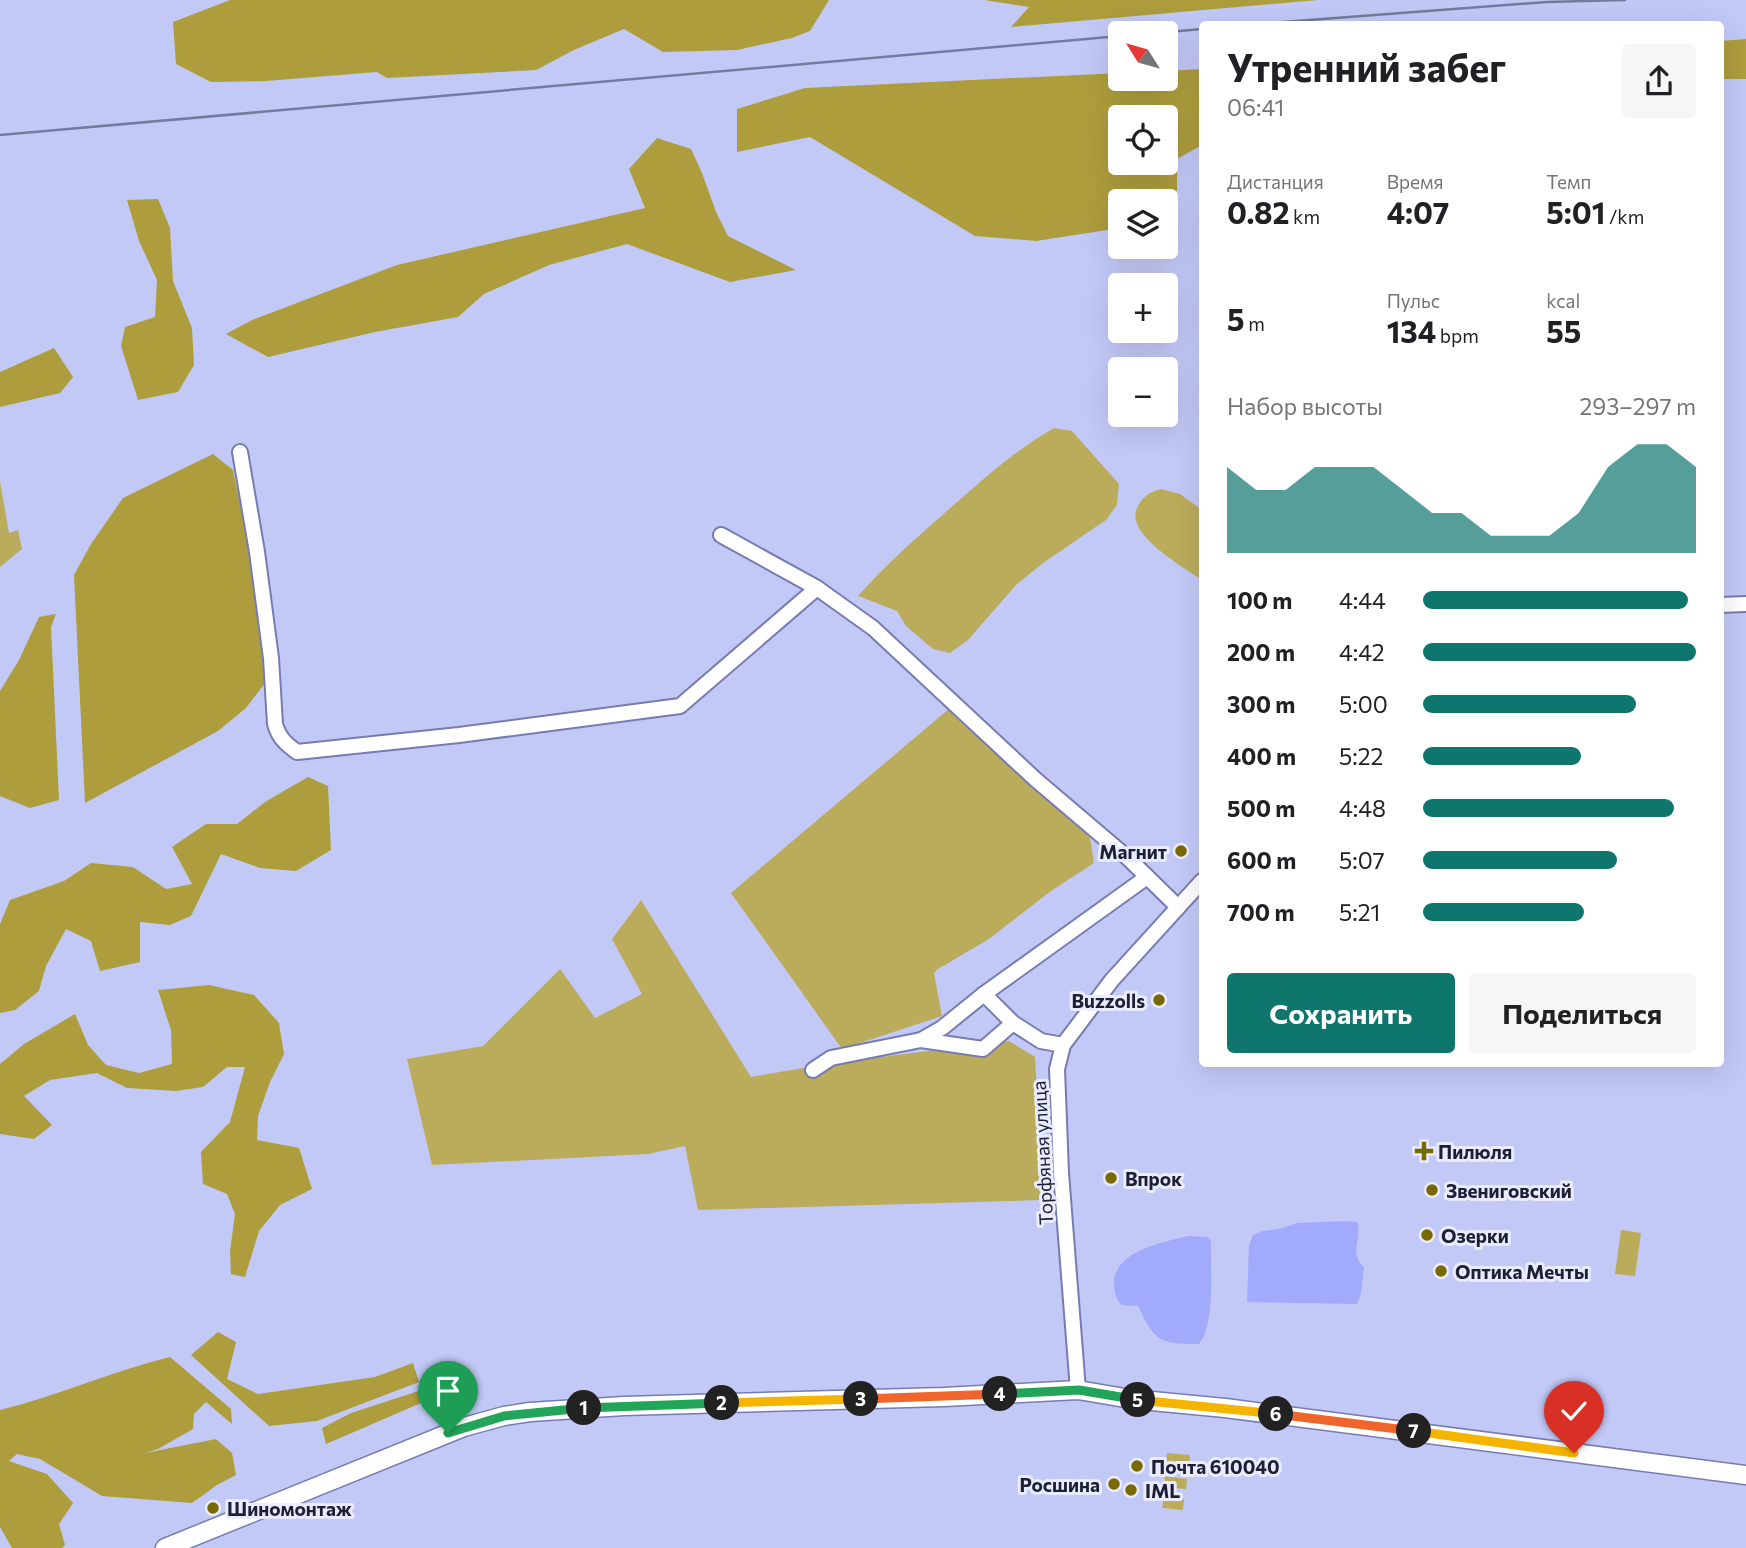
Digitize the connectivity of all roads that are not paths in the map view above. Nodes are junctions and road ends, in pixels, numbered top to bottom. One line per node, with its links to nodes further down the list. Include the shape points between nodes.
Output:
1 (240, 452): 3 (street, via 271,658 275,724 284,742 298,752 680,706)
2 (721, 536): 3 (street)
3 (817, 588): 6 (street, via 894,645)
4 (1746, 604): 5 (street)
5 (1724, 605)
6 (1147, 877): 8 (street); 9 (street)
7 (1199, 884): 8 (street, Торфяная улица)
8 (1178, 907): 12 (street, Торфяная улица, via 1112,980)
9 (984, 994): 10 (street); 11 (street)
10 (1013, 1023): 11 (street, via 983,1049); 12 (street, via 1041,1041)
11 (921, 1040): 13 (street, via 831,1058)
12 (1063, 1045): 14 (street, Торфяная улица, via 1056,1069 1060,1159)
13 (813, 1070)
14 (1079, 1390): 15 (main road); 16 (main road, via 624,1406 504,1416 439,1436)
15 (1746, 1475)
16 (165, 1548)

